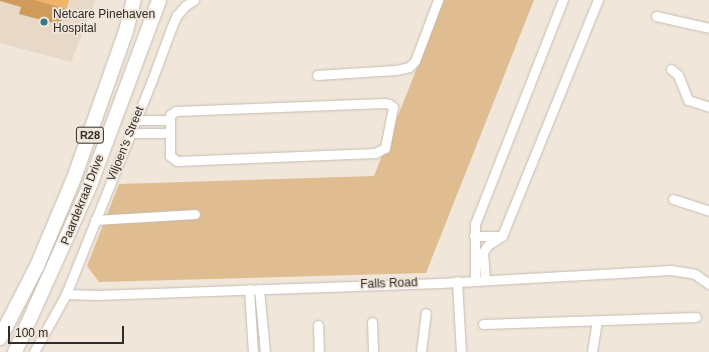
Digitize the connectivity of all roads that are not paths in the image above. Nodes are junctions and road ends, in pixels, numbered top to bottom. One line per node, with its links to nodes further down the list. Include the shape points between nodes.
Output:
1 (134, 0): 23 (main road, Paardekraal Drive / R28, via 96,119)
2 (158, 0): 41 (main road, Paardekraal Drive / R28, via 90,185)
3 (194, 0): 12 (street, Viljoen's Street, via 177,15)
4 (438, 0): 10 (street, via 415,61 409,67)
5 (563, 0): 20 (street, via 475,224)
6 (598, 0): 21 (street)
7 (656, 16): 8 (street)
8 (709, 28)
9 (671, 68): 11 (street, via 678,74 688,100)
10 (317, 75)
11 (709, 107)
12 (136, 120): 13 (street); 14 (street, Viljoen's Street)
13 (170, 120): 15 (street); 15 (street, via 170,115 176,111 384,103 393,107 385,148 375,153 177,161 170,156)
14 (131, 133): 15 (street); 19 (street, Viljoen's Street)
15 (170, 133)
16 (673, 199): 17 (street)
17 (709, 211)
18 (195, 214): 19 (street)
19 (95, 220): 30 (street, Viljoen's Street)
20 (474, 236): 21 (street); 22 (street)
21 (502, 236): 22 (street, via 484,250)
22 (479, 263): 24 (street); 25 (street)
23 (37, 266): 39 (main road, Paardekraal Drive / R28); 40 (main road, via 33,281)
24 (476, 280): 25 (street, Falls Road); 26 (street, Falls Road)
25 (486, 280): 27 (street, Falls Road, via 671,270 695,274)
26 (457, 281): 29 (street, Falls Road); 48 (street)
27 (709, 284)
28 (248, 289): 29 (street, Falls Road); 30 (street, Falls Road); 38 (street)
29 (259, 289): 37 (street)
30 (66, 294): 42 (street, Viljoen's Street)
31 (426, 313): 47 (street)
32 (696, 317): 33 (street)
33 (597, 321): 35 (street); 49 (street)
34 (372, 322): 46 (street)
35 (483, 324)
36 (318, 325): 45 (street)
37 (262, 327): 38 (street); 44 (street)
38 (251, 328): 43 (street)
39 (0, 338)
40 (0, 349)
41 (15, 352)
42 (34, 352)
43 (253, 352)
44 (265, 352)
45 (319, 352)
46 (373, 352)
47 (421, 352)
48 (461, 352)
49 (592, 352)

